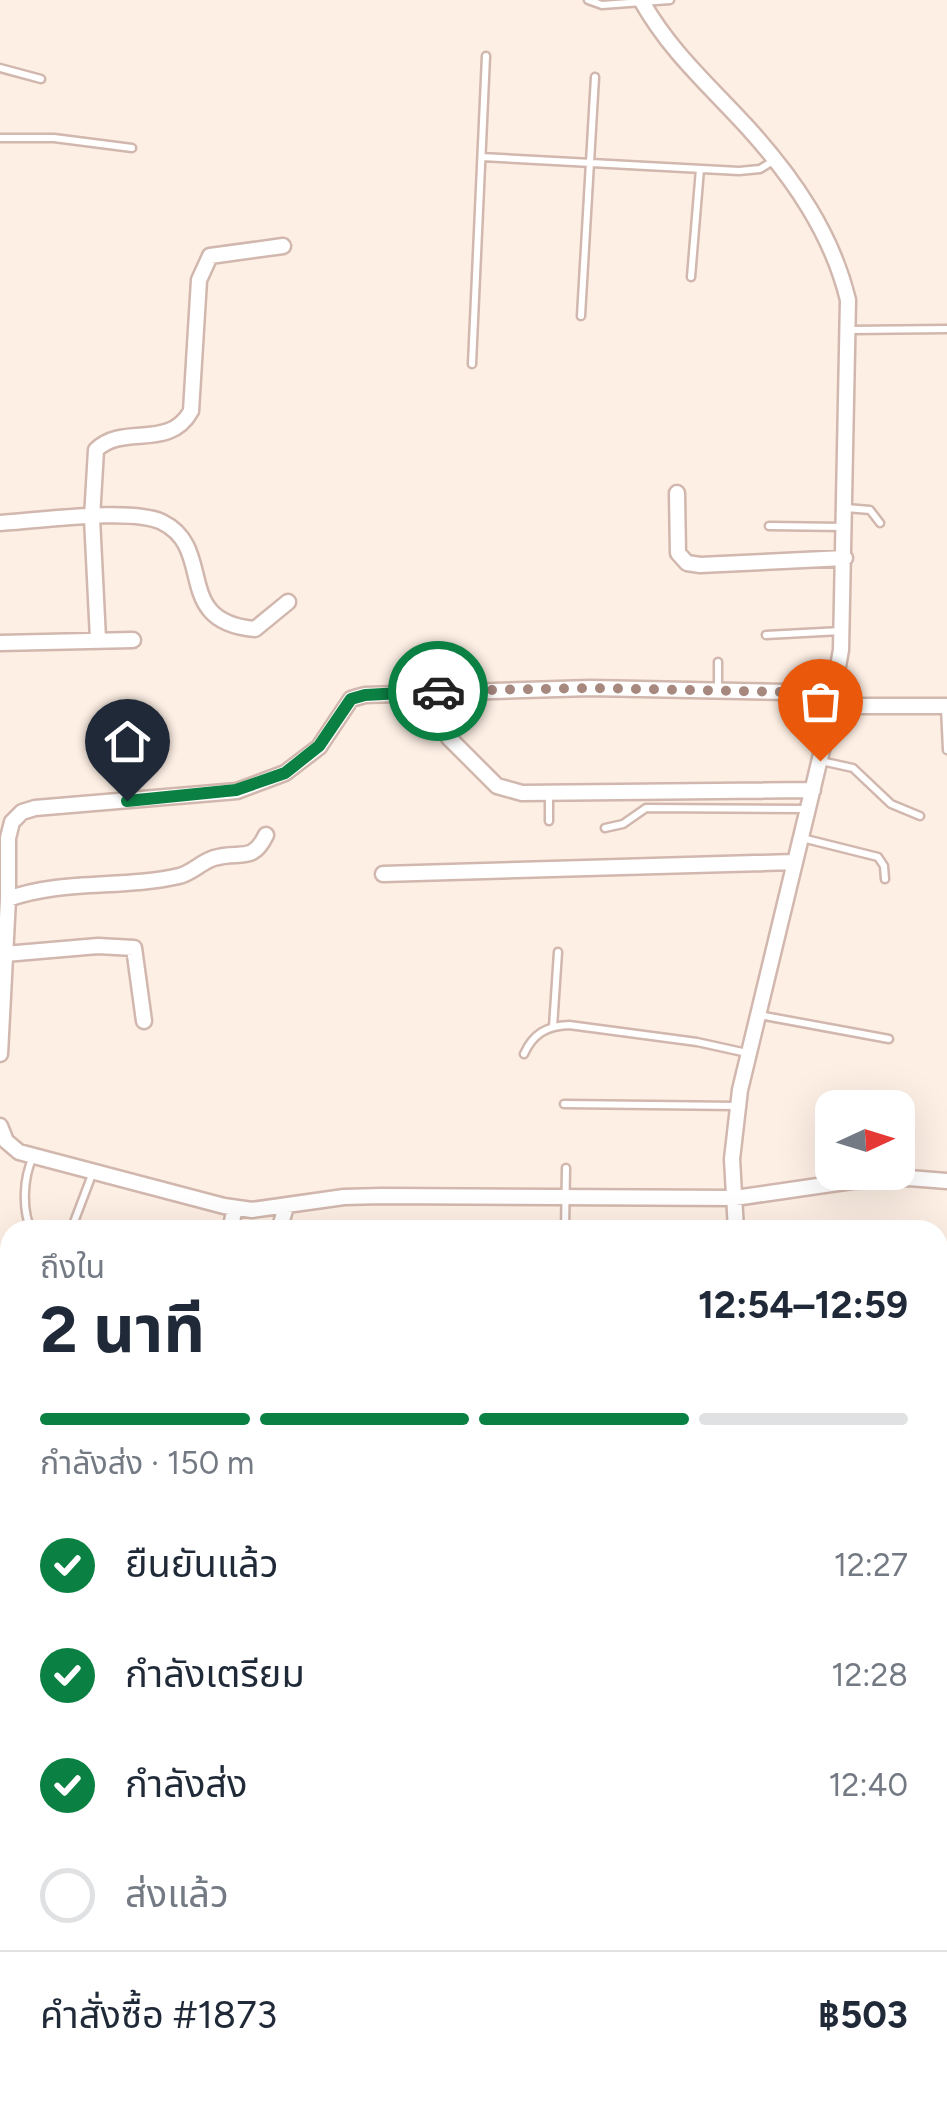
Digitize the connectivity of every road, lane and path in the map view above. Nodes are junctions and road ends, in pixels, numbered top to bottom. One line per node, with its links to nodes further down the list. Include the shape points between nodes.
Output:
1 (588, 0): 3 (lane)
2 (670, 0): 3 (lane)
3 (642, 1): 11 (street, via 687,67)
4 (486, 56): 10 (lane)
5 (0, 68): 7 (lane)
6 (594, 77): 12 (lane)
7 (41, 79)
8 (0, 138): 9 (lane)
9 (132, 148)
10 (482, 157): 12 (lane); 19 (lane)
11 (774, 160): 13 (lane, via 750,171); 17 (street, via 831,246 848,300)
12 (591, 163): 13 (lane); 16 (lane)
13 (700, 169): 15 (lane)
14 (283, 246): 22 (street, via 210,256 199,280 190,411 160,436 111,438 96,450)
15 (691, 276)
16 (581, 316)
17 (848, 330): 18 (lane); 21 (street)
18 (947, 330)
19 (472, 364)
20 (677, 494): 27 (street, via 678,553 687,563)
21 (846, 508): 24 (lane, via 870,510); 26 (street)
22 (92, 518): 23 (street); 28 (street, via 136,515 162,521 182,536 204,602 214,618 232,627 255,629); 31 (street)
23 (0, 522)
24 (880, 523)
25 (769, 526): 26 (lane)
26 (845, 527): 27 (street)
27 (845, 558): 29 (street)
28 (288, 602)
29 (842, 631): 30 (lane); 36 (street)
30 (766, 635)
31 (98, 640): 32 (street); 33 (street)
32 (134, 640)
33 (0, 643)
34 (718, 662): 35 (lane)
35 (718, 691): 36 (street); 52 (street, via 591,688 351,699 319,746 285,773 236,790 22,812 8,838)
36 (834, 700): 37 (street); 40 (street)
37 (946, 706): 39 (lane)
38 (450, 738): 42 (street, via 497,786)
39 (946, 750)
40 (820, 761): 41 (street); 44 (lane, via 853,768 891,804)
41 (813, 790): 42 (street); 43 (street)
42 (549, 794): 45 (lane)
43 (808, 809): 46 (lane, via 646,808); 48 (street)
44 (920, 816)
45 (549, 822)
46 (605, 828)
47 (266, 834): 52 (street, via 253,853 216,858 178,876)
48 (800, 838): 49 (street); 51 (lane, via 878,857)
49 (794, 862): 50 (street); 55 (street)
50 (383, 874)
51 (886, 880)
52 (8, 898): 54 (street)
53 (558, 952): 57 (lane)
54 (6, 954): 56 (street, via 134,948); 59 (street)
55 (758, 1014): 58 (lane); 61 (street)
56 (144, 1020)
57 (553, 1026): 60 (lane, via 535,1035); 61 (lane)
58 (889, 1038)
59 (0, 1054)
60 (524, 1054)
61 (749, 1054): 63 (street)
62 (564, 1104): 63 (lane)
63 (738, 1106): 70 (street)
64 (0, 1126): 65 (street, via 6,1141)
65 (34, 1156): 67 (street); 73 (lane)
66 (566, 1168): 69 (lane)
67 (94, 1172): 72 (street); 74 (lane)
68 (947, 1181): 70 (street, via 852,1181)
69 (566, 1195): 70 (street); 71 (street, via 344,1197); 77 (lane)
70 (735, 1198): 78 (street)
71 (286, 1207): 72 (street); 76 (street)
72 (235, 1208): 75 (street)
73 (27, 1220)
74 (75, 1220)
75 (232, 1220)
76 (282, 1220)
77 (565, 1220)
78 (736, 1220)

